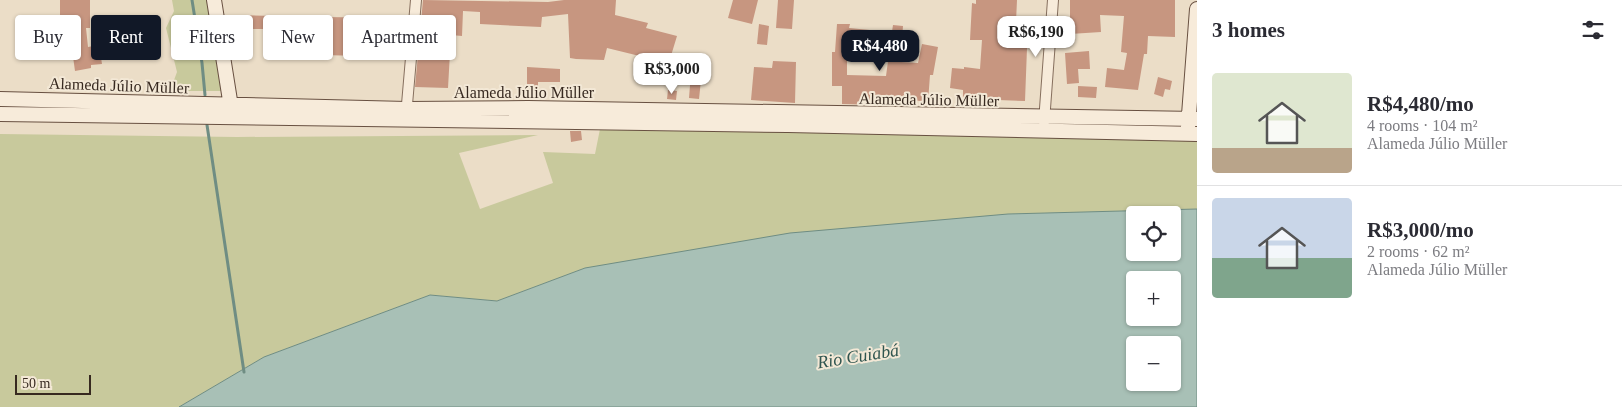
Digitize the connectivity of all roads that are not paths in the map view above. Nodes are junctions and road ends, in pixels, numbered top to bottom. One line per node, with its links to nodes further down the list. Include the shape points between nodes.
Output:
1 (214, 0): 6 (main road)
2 (416, 0): 8 (street)
3 (1053, 0): 10 (street)
4 (1197, 9): 9 (main road)
5 (0, 99): 6 (main road, Alameda Júlio Müller)
6 (232, 112): 7 (main road, Alameda Júlio Müller); 8 (main road, Alameda Júlio Müller)
7 (0, 114)
8 (406, 115): 10 (main road, Alameda Júlio Müller, via 528,108)
9 (1193, 119): 10 (main road, Alameda Júlio Müller); 11 (main road)
10 (1044, 124): 11 (main road, Alameda Júlio Müller)
11 (1192, 134)

